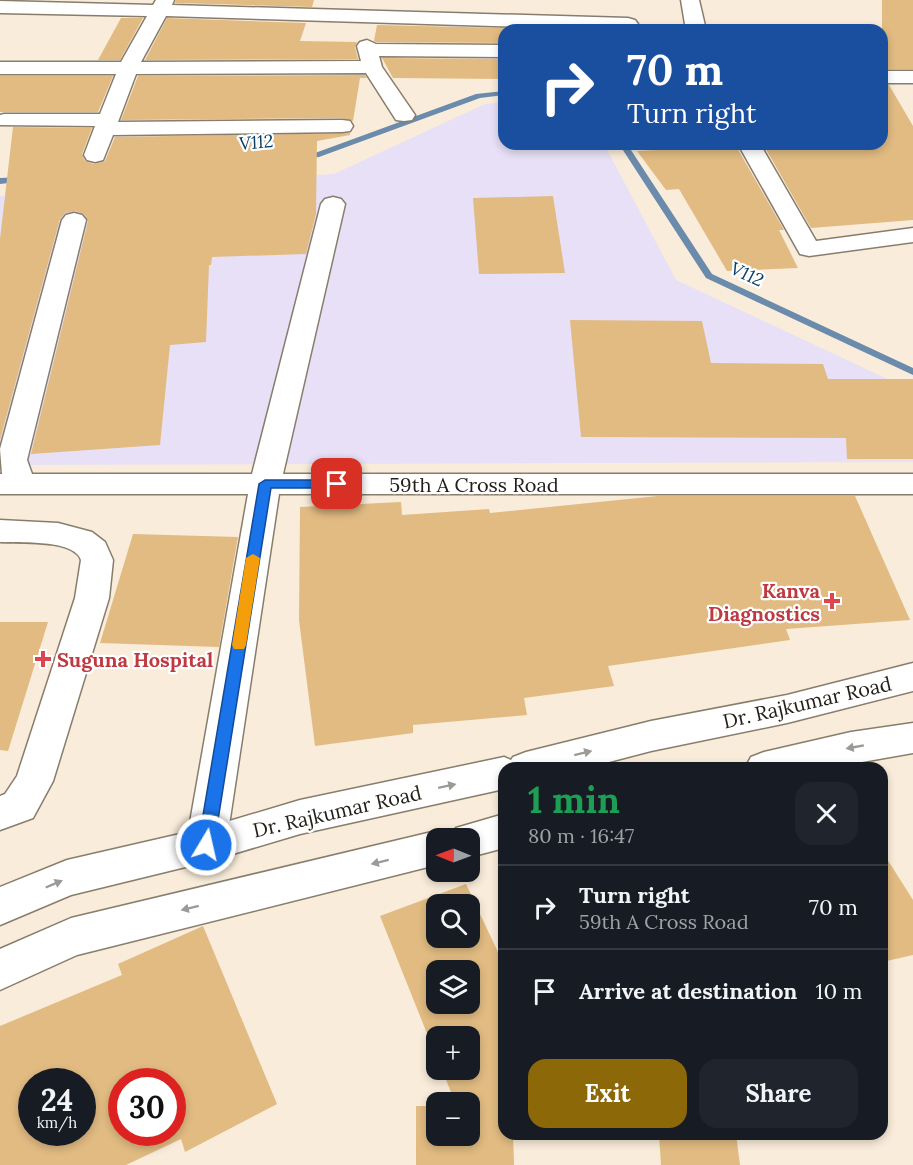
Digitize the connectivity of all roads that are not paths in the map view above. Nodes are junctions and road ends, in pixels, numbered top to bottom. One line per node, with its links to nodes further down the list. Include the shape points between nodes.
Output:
1 (690, 0): 8 (street)
2 (6, 4): 3 (street)
3 (84, 4): 4 (street)
4 (162, 5): 5 (street); 12 (street)
5 (245, 6): 6 (street)
6 (365, 9): 7 (street); 10 (street)
7 (628, 24)
8 (695, 24)
9 (498, 51): 10 (street)
10 (369, 59): 12 (street); 15 (street)
11 (0, 68): 12 (street)
12 (128, 68): 17 (street)
13 (888, 77): 14 (street)
14 (913, 77)
15 (404, 115)
16 (4, 120): 17 (street)
17 (107, 124): 18 (street); 20 (street)
18 (342, 126)
19 (752, 150): 23 (street, via 809,249)
20 (95, 155)
21 (333, 204): 25 (street)
22 (74, 220): 24 (street, via 12,460)
23 (913, 235)
24 (10, 484): 25 (street, 59th A Cross Road)
25 (265, 484): 26 (street, 59th A Cross Road); 36 (street)
26 (913, 484)
27 (0, 531): 33 (street, via 58,534 81,540 94,550 98,560 92,598 34,781 20,806)
28 (913, 677): 30 (street, Dr. Rajkumar Road, one-way to 28)
29 (913, 738): 31 (street, one-way to 31)
30 (549, 762)
31 (789, 762)
32 (498, 774): 36 (street, Dr. Rajkumar Road, one-way to 32, via 300,817)
33 (0, 813)
34 (498, 833): 35 (street)
35 (480, 837)
36 (206, 845): 38 (street, Dr. Rajkumar Road, one-way to 36, via 67,878)
37 (426, 850): 39 (street, one-way to 39, via 70,937)
38 (0, 906)
39 (0, 970)

